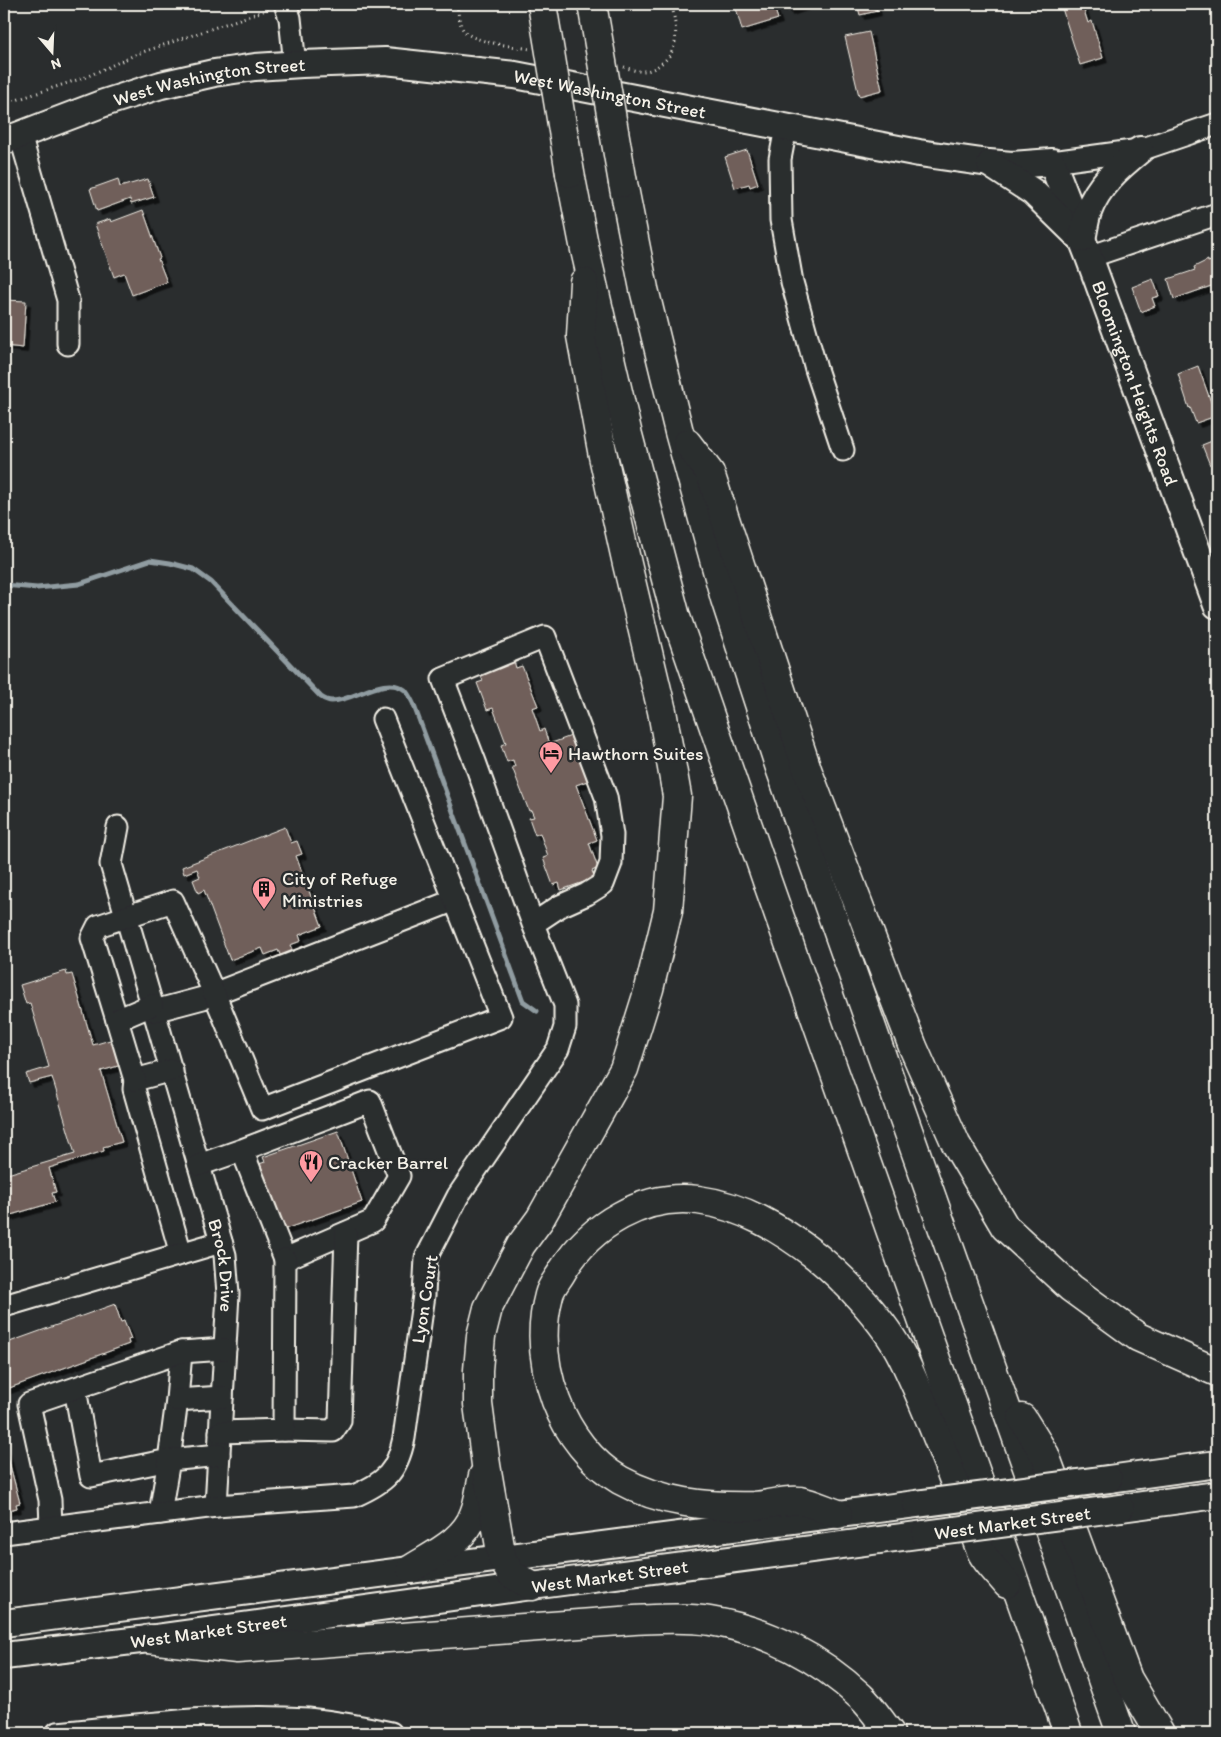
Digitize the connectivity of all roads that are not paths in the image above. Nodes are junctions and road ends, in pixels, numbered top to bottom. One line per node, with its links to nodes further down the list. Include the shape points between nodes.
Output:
1 (542, 4): 13 (highway, bridge)
2 (592, 4): 15 (highway, bridge, via 644,289)
3 (280, 5): 4 (street, via 290,18)
4 (295, 65): 6 (main road, West Washington Street, via 385,62 515,75); 7 (main road, West Washington Street, via 214,73 161,85)
5 (1217, 124): 8 (street, West Washington Street)
6 (786, 128): 10 (main road, West Washington Street); 16 (street, via 780,159 782,220 792,282)
7 (12, 138): 14 (street, via 68,300)
8 (1140, 150): 9 (street, West Washington Street); 12 (main road, via 1100,187 1088,213)
9 (1052, 162): 10 (main road, West Washington Street); 12 (main road, Bloomington Heights Road)
10 (989, 164): 12 (main road, via 1034,192)
11 (1217, 214): 12 (street)
12 (1086, 248): 17 (main road, Bloomington Heights Road)
13 (585, 250): 47 (highway, via 581,336 603,456 662,711 677,796 673,857 668,911 649,989 624,1069 488,1308 478,1370 478,1404); 57 (highway, via 628,435 676,617)
14 (68, 344)
15 (679, 432): 37 (highway, via 710,473 808,772 913,1047 956,1144 1005,1227 1071,1288 1138,1337); 38 (highway, via 725,599 780,768)
16 (842, 450)
17 (1217, 605)
18 (383, 719): 20 (street)
19 (118, 827): 21 (street, Brock Drive, via 111,864)
20 (455, 900): 23 (street); 23 (street, via 501,1017 262,1109)
21 (127, 917): 23 (street, via 173,901); 24 (street, Brock Drive); 25 (street, via 98,926 92,938)
22 (533, 924): 22 (street, Lyon Court, via 603,884 611,863 612,835 606,798 545,637 443,679); 49 (street, Lyon Court, via 566,1006 565,1027 558,1049 458,1196 426,1258 424,1294 400,1456 386,1478 354,1496)
23 (214, 993): 24 (street)
24 (153, 1008): 25 (street); 26 (street, Brock Drive)
25 (117, 1020): 27 (street)
26 (172, 1070): 27 (street); 29 (street, Brock Drive)
27 (135, 1080): 32 (street, via 134,1089)
28 (242, 1150): 29 (street); 30 (street, via 370,1101 399,1176 373,1221); 33 (street)
29 (199, 1165): 31 (street, Brock Drive)
30 (346, 1233): 33 (street); 42 (street, via 340,1421 333,1431)
31 (222, 1242): 32 (street); 35 (street, Brock Drive, via 228,1294)
32 (181, 1254): 34 (street)
33 (285, 1260): 42 (street)
34 (4, 1306)
35 (225, 1349): 36 (street); 40 (street, Brock Drive)
36 (181, 1352): 39 (street); 41 (street)
37 (1217, 1372)
38 (995, 1375): 67 (highway); 68 (highway, via 1045,1455 1128,1679)
39 (75, 1390): 45 (street, via 91,1476); 52 (street, via 29,1404 50,1500)
40 (222, 1397): 41 (street); 43 (street, Brock Drive)
41 (177, 1400): 45 (street)
42 (284, 1430): 43 (street)
43 (220, 1432): 44 (street, Brock Drive)
44 (219, 1455): 45 (street); 49 (street, Brock Drive)
45 (168, 1460): 50 (street)
46 (1217, 1464): 51 (main road, West Market Street, bridge)
47 (486, 1465): 54 (highway); 55 (highway, via 474,1515 462,1534)
48 (1217, 1495): 56 (main road, West Market Street, bridge)
49 (216, 1506): 50 (street)
50 (160, 1513): 52 (street)
51 (838, 1514): 54 (main road, West Market Street); 57 (highway, via 800,1501 755,1506 699,1504 661,1497 636,1488 601,1466 580,1444 562,1416 547,1376 542,1337 549,1292 574,1252 598,1230 627,1211 660,1201 696,1200 724,1205 755,1216 817,1257 878,1319 901,1354 940,1443 982,1553)
52 (51, 1527): 53 (street)
53 (4, 1533)
54 (502, 1558): 55 (main road, West Market Street); 56 (highway, via 511,1574)
55 (410, 1569): 58 (main road, West Market Street)
56 (532, 1586): 59 (main road, West Market Street)
57 (1022, 1603): 66 (highway)
58 (4, 1624)
59 (149, 1639): 60 (main road, West Market Street); 65 (highway, via 237,1649 634,1620 710,1620 772,1638 799,1651 863,1698)
60 (4, 1656)
61 (253, 1726): 62 (street, via 167,1721); 64 (street, via 308,1720)
62 (84, 1732): 63 (street)
63 (57, 1733)
64 (391, 1733)
65 (890, 1733)
66 (1068, 1733)
67 (1121, 1733)
68 (1160, 1733)

